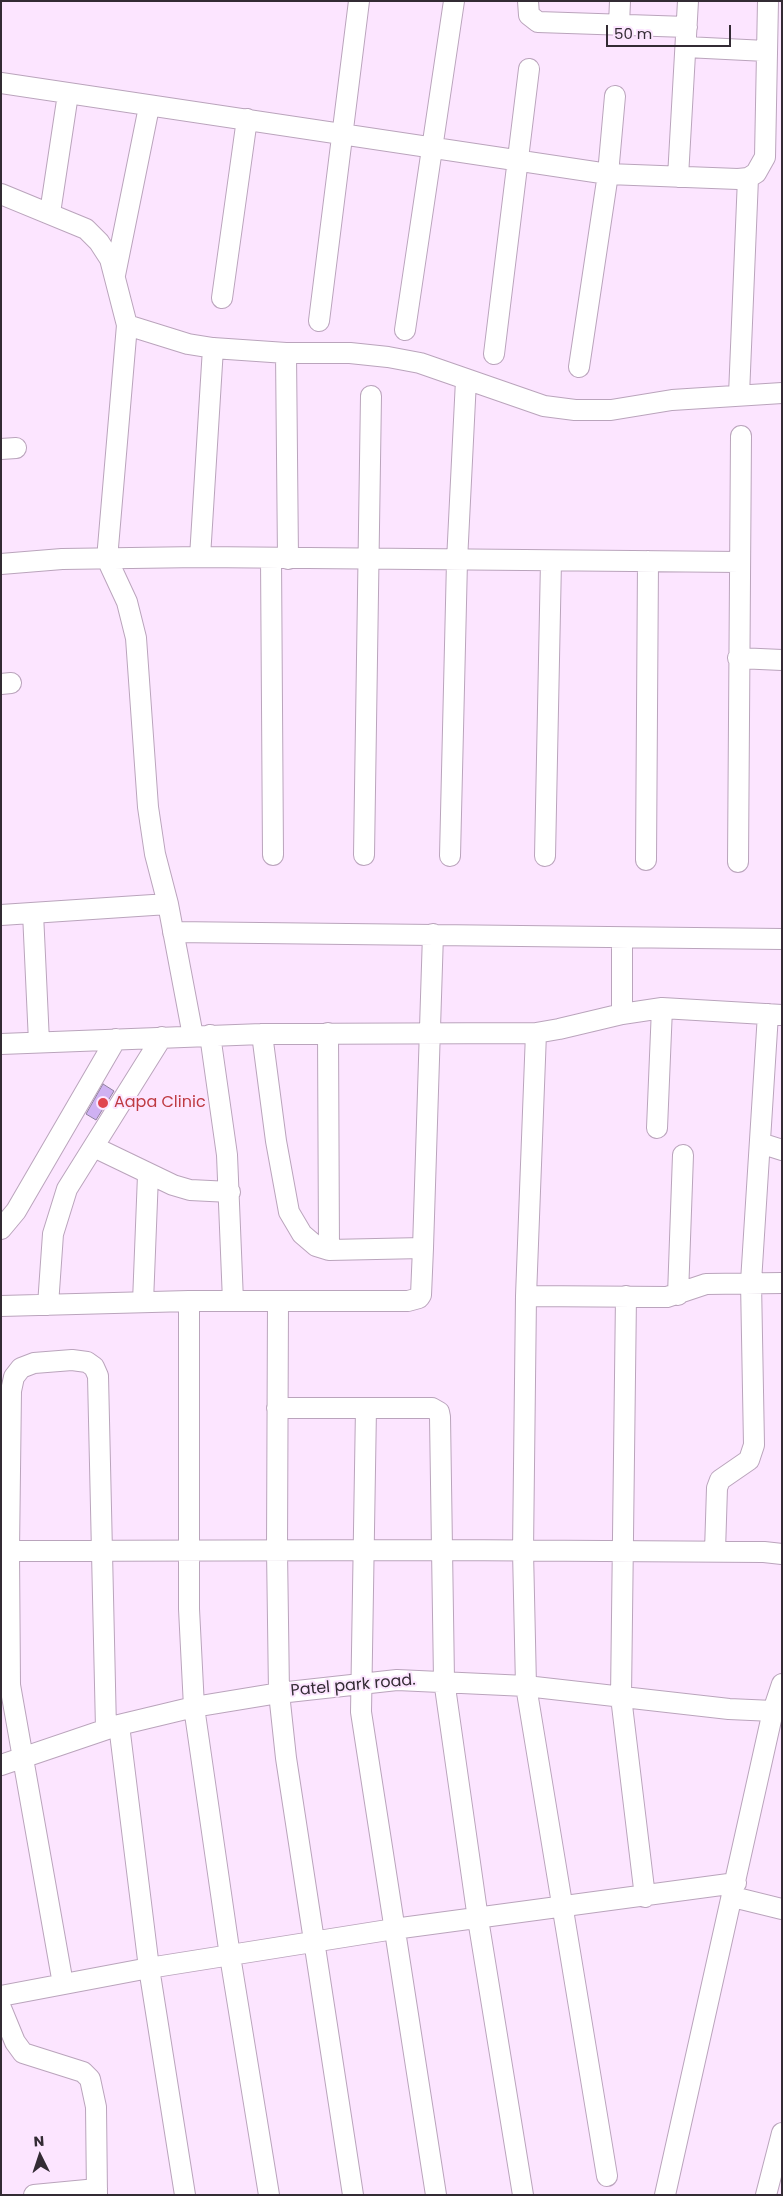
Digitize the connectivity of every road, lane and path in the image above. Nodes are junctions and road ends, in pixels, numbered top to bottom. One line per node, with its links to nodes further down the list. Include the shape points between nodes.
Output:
1 (359, 1): 16 (street)
2 (454, 1): 17 (street)
3 (528, 1): 7 (street, via 529,15 538,22)
4 (620, 1): 7 (street)
5 (688, 1): 8 (street)
6 (768, 1): 9 (street)
7 (619, 25): 8 (street)
8 (686, 37): 9 (street); 20 (street)
9 (766, 51): 21 (street, via 765,157 756,173)
10 (530, 69): 18 (street)
11 (1, 83): 12 (street)
12 (68, 94): 14 (street); 23 (street)
13 (615, 96): 19 (street)
14 (149, 107): 15 (street); 24 (street)
15 (247, 119): 16 (street); 25 (street)
16 (342, 133): 17 (street); 26 (street)
17 (431, 146): 18 (street); 28 (street)
18 (517, 160): 19 (street); 31 (street)
19 (608, 174): 20 (street); 32 (street)
20 (678, 177): 21 (street)
21 (748, 178): 35 (street)
22 (1, 194): 23 (street)
23 (50, 213): 24 (street, via 86,229 110,259)
24 (115, 276): 27 (street)
25 (222, 298)
26 (319, 321)
27 (128, 325): 29 (street, via 188,344); 40 (street)
28 (405, 330)
29 (213, 348): 30 (street); 38 (street)
30 (286, 353): 33 (street, via 388,356); 39 (street)
31 (494, 354)
32 (579, 367)
33 (466, 380): 35 (street, via 544,406 574,410 611,410 672,400); 42 (street)
34 (782, 393): 35 (street)
35 (739, 395)
36 (371, 396): 41 (street)
37 (741, 436): 45 (street)
38 (200, 557): 39 (street); 40 (street)
39 (280, 558): 41 (street); 49 (street)
40 (107, 559): 46 (street); 55 (street, via 127,602 136,638 148,807 155,854)
41 (369, 560): 42 (street); 50 (street)
42 (457, 561): 43 (street); 51 (street)
43 (551, 561): 44 (street); 52 (street)
44 (648, 561): 45 (street); 53 (street)
45 (740, 562): 47 (street)
46 (1, 564)
47 (738, 658): 48 (street); 54 (street)
48 (782, 660)
49 (273, 855)
50 (364, 855)
51 (450, 856)
52 (546, 856)
53 (646, 860)
54 (738, 862)
55 (168, 904): 56 (street); 58 (street)
56 (33, 912): 57 (street); 72 (street)
57 (1, 914)
58 (174, 932): 59 (street); 69 (street)
59 (433, 934): 60 (street); 68 (street)
60 (622, 938): 61 (street); 63 (street)
61 (782, 939)
62 (662, 1008): 63 (street); 64 (street); 74 (street)
63 (622, 1014): 65 (street, via 559,1030)
64 (775, 1014): 75 (street)
65 (536, 1032): 68 (street); 87 (street)
66 (328, 1033): 67 (street); 68 (street); 83 (street)
67 (262, 1034): 69 (street); 83 (street, via 289,1212 302,1234 316,1246)
68 (431, 1034): 82 (street)
69 (202, 1036): 70 (street); 80 (street, via 227,1155)
70 (162, 1037): 71 (street); 76 (street)
71 (116, 1039): 72 (street); 81 (street, via 16,1212)
72 (39, 1042): 73 (street)
73 (1, 1044)
74 (657, 1128)
75 (760, 1143): 77 (street); 84 (street)
76 (94, 1147): 79 (street); 93 (street, via 67,1189 59,1210 53,1234)
77 (782, 1150)
78 (683, 1155): 86 (street)
79 (148, 1175): 80 (street, via 190,1190); 92 (street)
80 (230, 1192): 90 (street)
81 (1, 1229)
82 (423, 1248): 83 (street); 91 (street, via 421,1294 414,1300)
83 (329, 1250)
84 (751, 1282): 85 (street); 86 (street, via 696,1286); 106 (street, via 754,1445 749,1460 720,1480 717,1488)
85 (782, 1283)
86 (678, 1295): 88 (street)
87 (526, 1296): 88 (street); 104 (street)
88 (626, 1296): 105 (street)
89 (190, 1301): 90 (street); 92 (street); 98 (street)
90 (234, 1301): 91 (street)
91 (278, 1301): 95 (street)
92 (143, 1302): 93 (street)
93 (48, 1305): 94 (street)
94 (1, 1306)
95 (277, 1408): 96 (street); 100 (street)
96 (366, 1408): 101 (street); 102 (street, via 432,1408 438,1412)
97 (6, 1411): 99 (street, via 14,1377 21,1368 46,1361 72,1360 94,1367 100,1389); 103 (street)
98 (188, 1549): 99 (street); 100 (street); 115 (street)
99 (102, 1550): 103 (street); 117 (street)
100 (276, 1550): 101 (street); 113 (street)
101 (366, 1550): 102 (street); 110 (street)
102 (444, 1550): 104 (street); 109 (street)
103 (5, 1551): 108 (street)
104 (523, 1551): 105 (street); 112 (street)
105 (624, 1551): 106 (street); 114 (street)
106 (715, 1551): 107 (street)
107 (782, 1554)
108 (5, 1648): 118 (street)
109 (444, 1680): 110 (street, Patel park road.); 112 (street, Patel park road.); 124 (street)
110 (360, 1683): 113 (street, Patel park road.); 125 (street, via 363,1731)
111 (782, 1684): 116 (street)
112 (526, 1686): 114 (street, Patel park road.); 122 (street)
113 (279, 1693): 115 (street, Patel park road.); 126 (street)
114 (621, 1697): 116 (street, Patel park road.); 121 (street)
115 (194, 1707): 117 (street, Patel park road.); 127 (street)
116 (773, 1711): 120 (street)
117 (112, 1727): 118 (street, Patel park road.); 128 (street)
118 (23, 1757): 119 (street, Patel park road.); 129 (street)
119 (1, 1765)
120 (734, 1890): 121 (street); 123 (street); 141 (street)
121 (645, 1897): 122 (street)
122 (562, 1908): 124 (street); 133 (street)
123 (782, 1909)
124 (478, 1919): 125 (street); 140 (street)
125 (394, 1929): 126 (street); 139 (street)
126 (314, 1942): 127 (street); 138 (street)
127 (230, 1956): 128 (street); 137 (street)
128 (149, 1968): 129 (street); 136 (street)
129 (63, 1984): 130 (street)
130 (1, 1996)
131 (1, 2008): 134 (street, via 15,2042 24,2053 83,2072 90,2079 96,2108)
132 (782, 2133): 142 (street)
133 (607, 2176)
134 (97, 2192): 135 (street)
135 (34, 2195)
136 (185, 2195)
137 (269, 2195)
138 (353, 2195)
139 (436, 2195)
140 (523, 2195)
141 (665, 2195)
142 (766, 2195)

